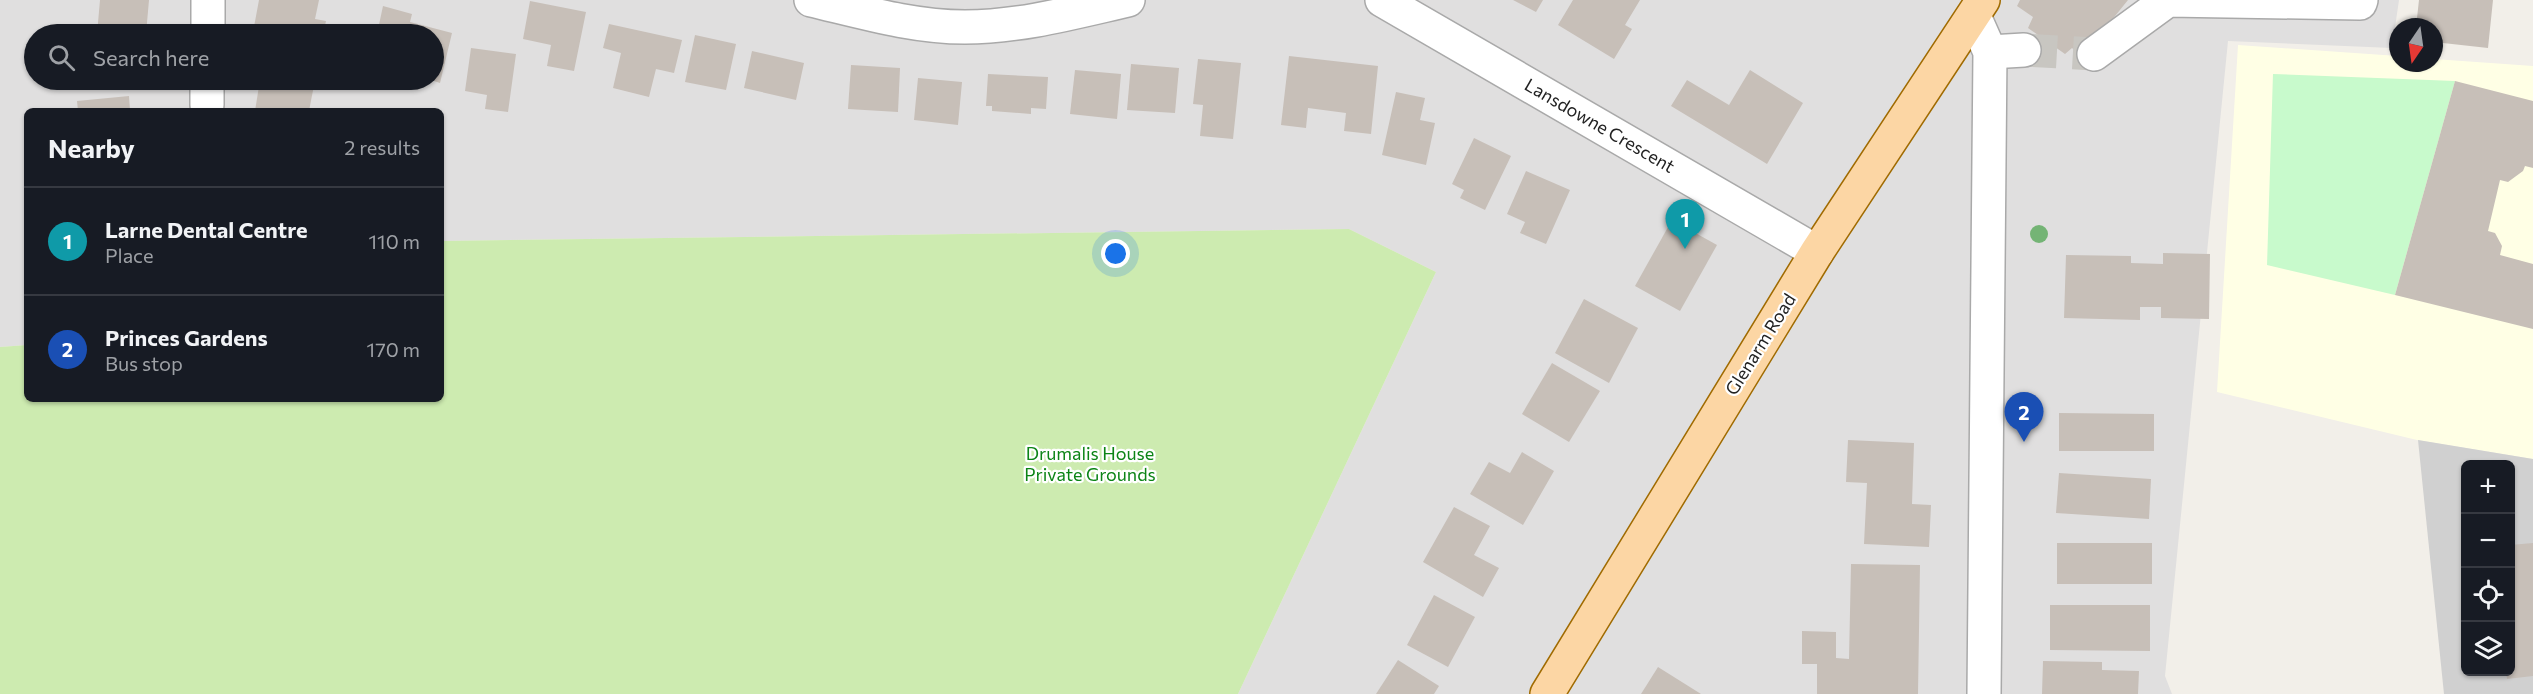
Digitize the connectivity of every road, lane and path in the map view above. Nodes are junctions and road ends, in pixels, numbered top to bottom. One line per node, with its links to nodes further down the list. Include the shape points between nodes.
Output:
1 (208, 0): 7 (street)
2 (811, 0): 3 (street, via 897,20 966,27 1027,22)
3 (1128, 0)
4 (1382, 0): 11 (street, Lansdowne Crescent)
5 (2361, 0): 10 (street, via 2168,0)
6 (1979, 8): 9 (street); 11 (main road, Glenarm Road)
7 (208, 24)
8 (2024, 50): 9 (street)
9 (1990, 52): 13 (street)
10 (2094, 54)
11 (1817, 252): 12 (main road, Glenarm Road)
12 (1547, 694)
13 (1984, 694)

